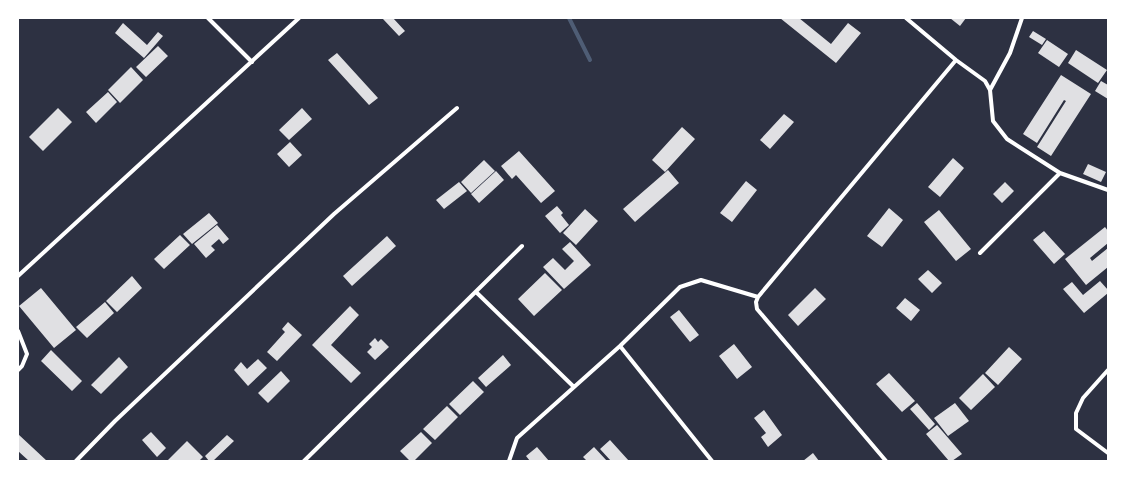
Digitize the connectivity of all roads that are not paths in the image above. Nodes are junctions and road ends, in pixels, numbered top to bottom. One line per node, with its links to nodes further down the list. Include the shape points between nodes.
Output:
1 (208, 18): 6 (street)
2 (299, 18): 6 (street)
3 (906, 18): 5 (street)
4 (1022, 18): 7 (street, via 1010,53)
5 (956, 60): 7 (street, via 985,81); 15 (street)
6 (252, 62): 13 (street)
7 (990, 90): 9 (street, via 993,121 1007,139)
8 (457, 108): 22 (street, via 334,214)
9 (1060, 173): 10 (street); 12 (street)
10 (1108, 190)
11 (522, 246): 14 (street)
12 (980, 253)
13 (18, 276)
14 (476, 292): 20 (street); 23 (street)
15 (758, 297): 17 (street, via 701,280 680,287); 26 (street, via 757,309)
16 (18, 331): 18 (street, via 28,354)
17 (620, 346): 20 (street); 25 (street)
18 (18, 370)
19 (1108, 370): 21 (street, via 1083,398 1076,413 1076,429)
20 (574, 387): 24 (street, via 517,438)
21 (1108, 454)
22 (76, 461)
23 (304, 461)
24 (509, 461)
25 (712, 461)
26 (886, 461)

